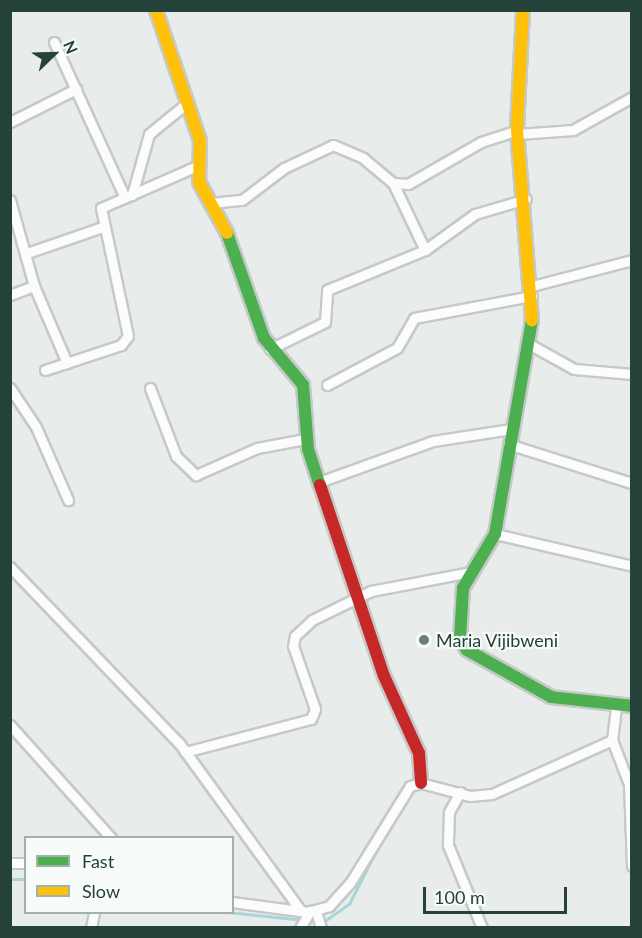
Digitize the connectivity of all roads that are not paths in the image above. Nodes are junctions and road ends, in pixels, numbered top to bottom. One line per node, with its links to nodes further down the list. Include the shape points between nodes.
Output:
1 (156, 10): 6 (street)
2 (523, 10): 8 (street)
3 (54, 42): 4 (street)
4 (76, 89): 7 (street); 11 (street)
5 (632, 97): 8 (street, via 573,130)
6 (188, 103): 9 (street, via 200,141); 11 (street, via 149,134)
7 (10, 122)
8 (518, 132): 10 (street, via 481,142 408,184); 12 (street)
9 (197, 166): 11 (street); 14 (street)
10 (393, 183): 14 (street, via 363,158 333,145 284,168 242,200); 16 (street)
11 (128, 196): 15 (street, via 101,208)
12 (526, 199): 16 (street, via 475,214); 20 (street)
13 (10, 200): 17 (street)
14 (211, 202): 23 (street)
15 (102, 227): 17 (street); 24 (street, via 128,336 121,345)
16 (425, 250): 23 (street, via 327,290 325,322)
17 (27, 253): 19 (street)
18 (632, 260): 20 (street)
19 (34, 286): 21 (street); 24 (street)
20 (532, 291): 22 (street); 27 (street, via 414,318 397,348)
21 (10, 295)
22 (529, 344): 26 (street, via 563,365); 30 (street)
23 (270, 349): 31 (street, via 303,385)
24 (68, 363): 25 (street)
25 (45, 370)
26 (632, 374)
27 (327, 385)
28 (10, 388): 35 (street, via 36,427)
29 (150, 388): 31 (street, via 176,456 196,475 257,448)
30 (511, 429): 32 (street); 33 (street, via 433,441)
31 (305, 439): 33 (street)
32 (508, 444): 34 (street); 36 (street)
33 (319, 482): 40 (street)
34 (632, 483)
35 (68, 500)
36 (495, 534): 37 (street); 39 (street, via 486,556)
37 (632, 566)
38 (10, 567): 45 (street)
39 (471, 572): 40 (street); 42 (street, via 460,605 460,639 467,650 568,703)
40 (359, 595): 45 (street, via 329,609 295,636 294,657 315,709 311,719); 46 (street, via 384,676 419,753)
41 (632, 705): 42 (street)
42 (616, 706): 44 (street)
43 (10, 725): 49 (street)
44 (612, 740): 47 (street, via 482,798); 48 (street, via 626,768)
45 (185, 752): 52 (street)
46 (422, 783): 47 (street); 52 (street, via 403,794 344,893)
47 (460, 792): 55 (street, via 449,812 448,845)
48 (631, 802): 50 (street)
49 (110, 836)
50 (632, 866)
51 (234, 902): 52 (street)
52 (309, 911): 53 (street); 54 (street)
53 (300, 927)
54 (321, 927)
55 (482, 927)

